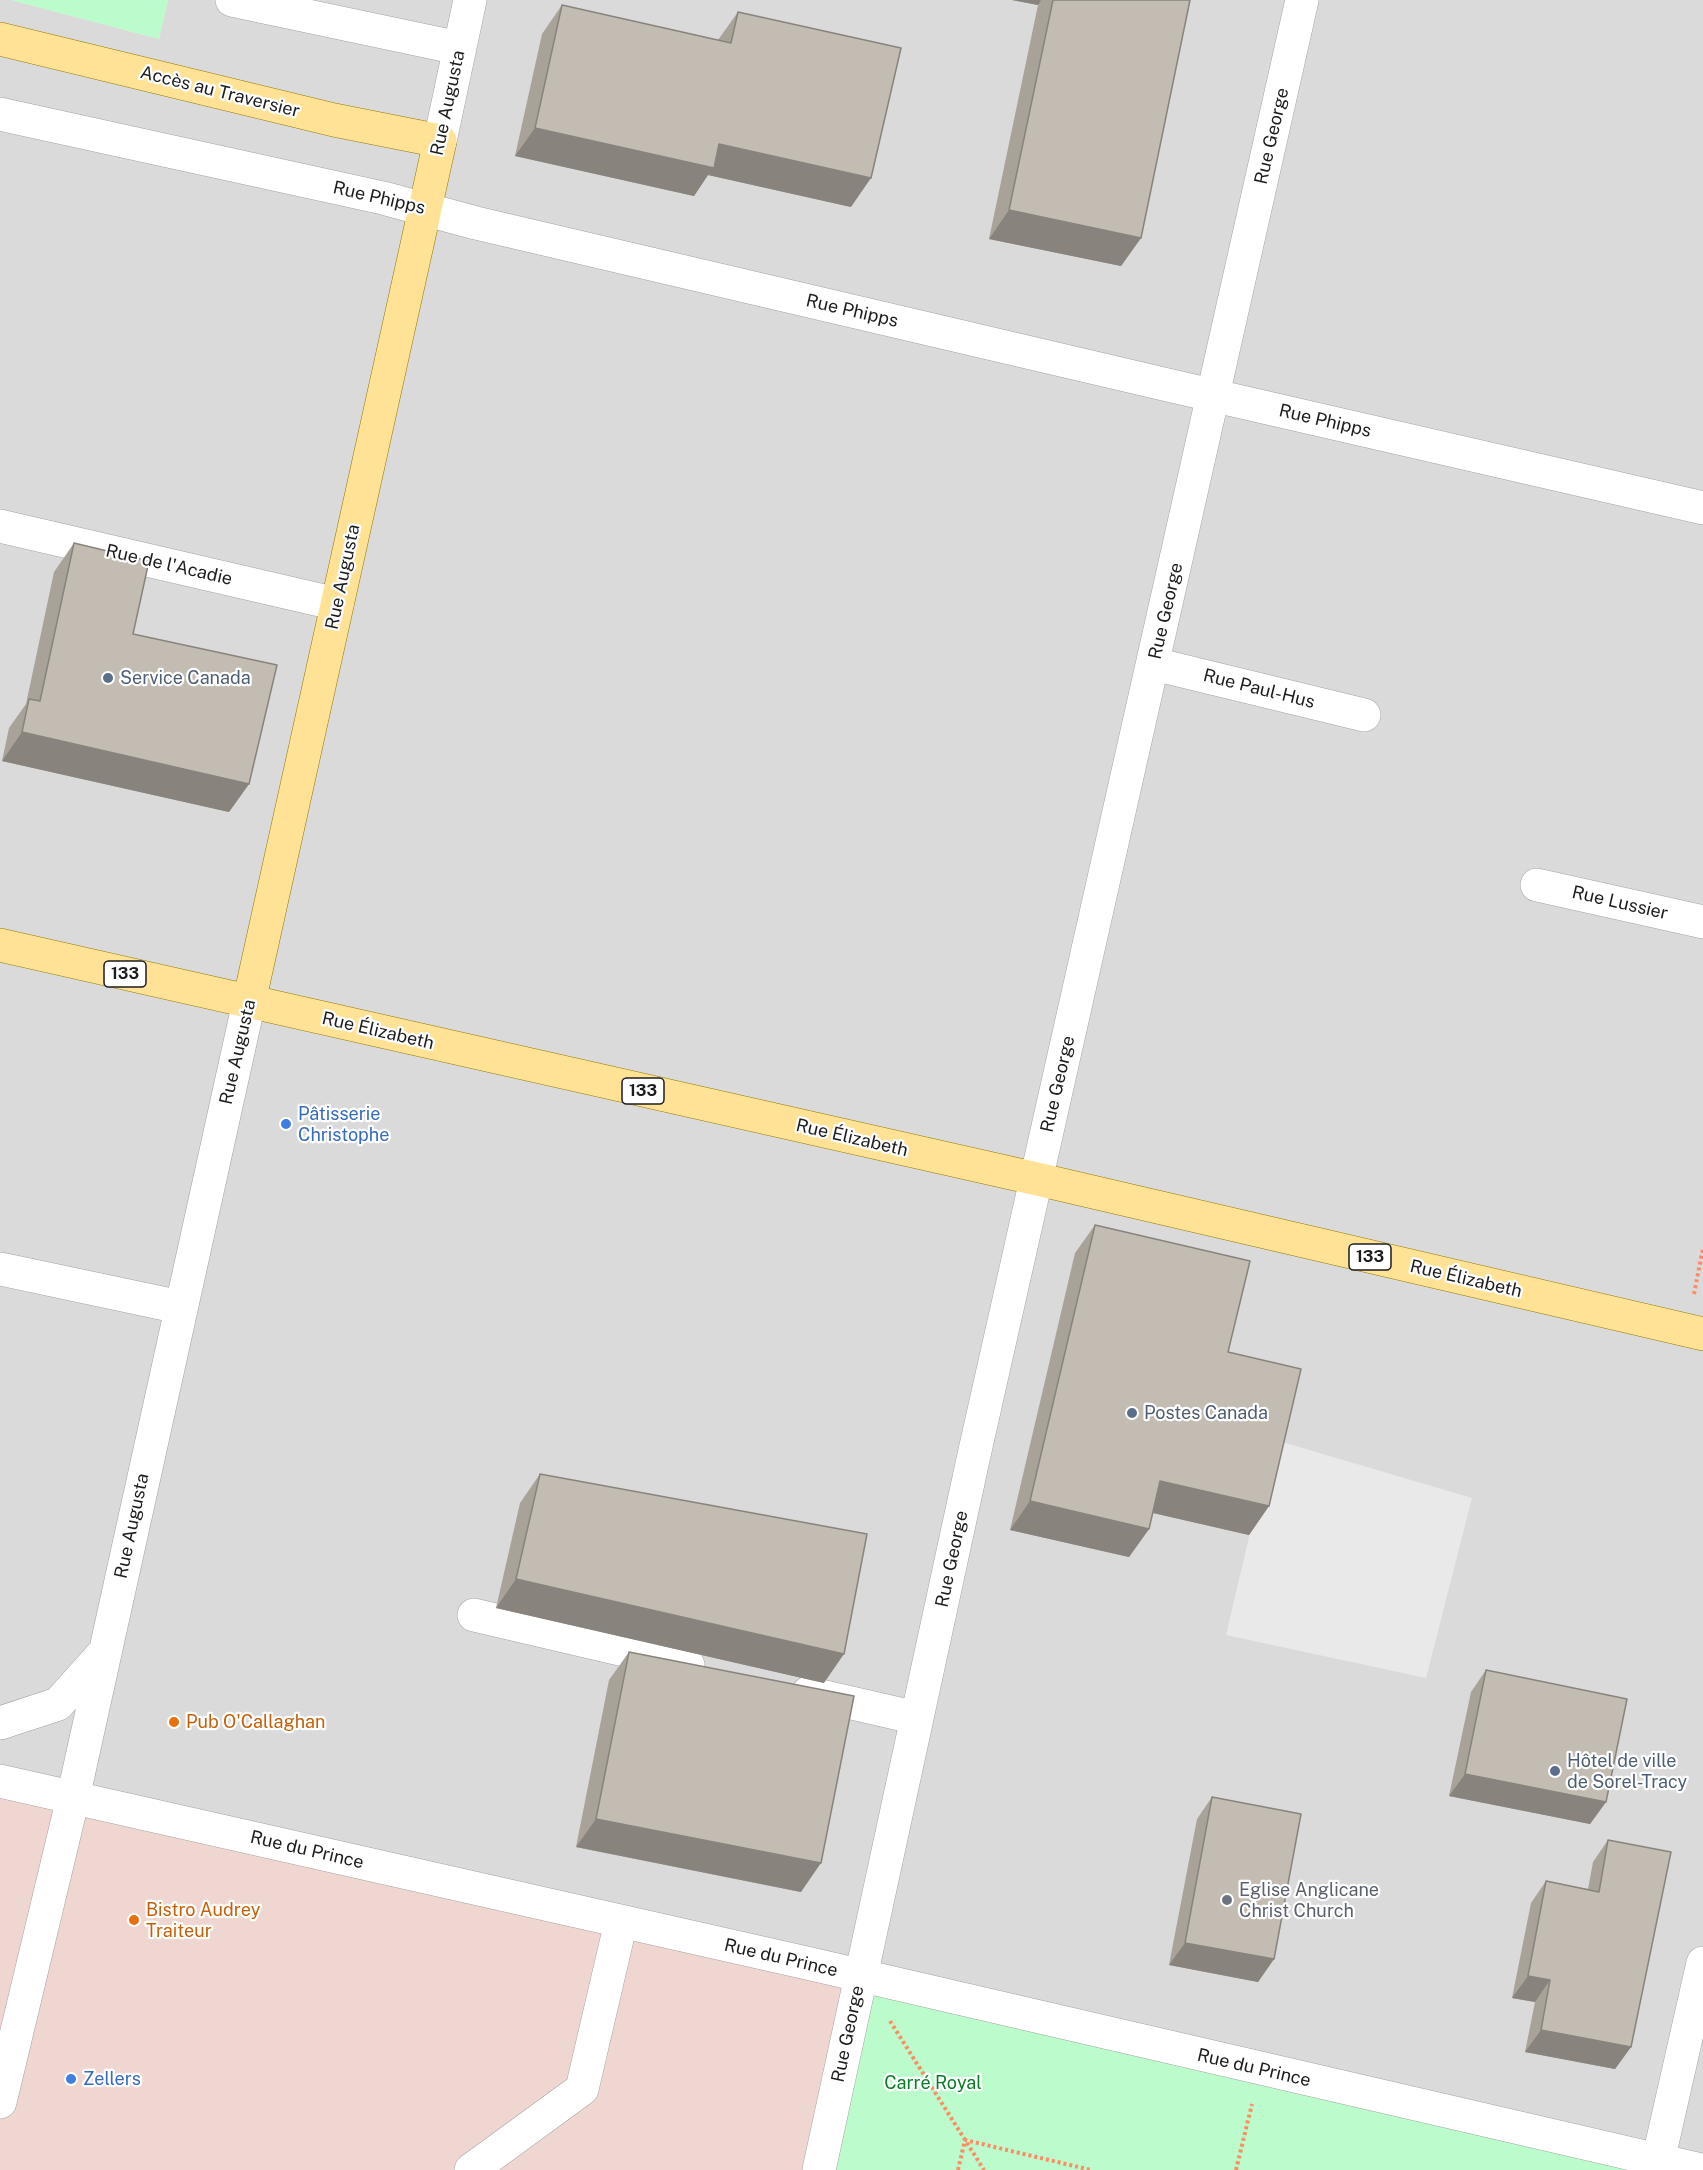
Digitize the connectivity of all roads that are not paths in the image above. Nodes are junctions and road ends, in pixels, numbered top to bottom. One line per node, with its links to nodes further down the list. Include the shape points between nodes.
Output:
1 (232, 0): 5 (street)
2 (470, 0): 5 (street, Rue Augusta)
3 (1302, 0): 9 (street, Rue George)
4 (0, 39): 7 (main road, Accès au Traversier, via 334,120)
5 (459, 48): 7 (street, Rue Augusta)
6 (0, 114): 8 (street, Rue Phipps)
7 (440, 141): 8 (main road, Rue Augusta)
8 (424, 209): 9 (street, Rue Phipps); 12 (main road, Rue Augusta)
9 (1213, 396): 10 (street, Rue Phipps); 13 (street, Rue George)
10 (1703, 508)
11 (0, 526): 12 (street, Rue de l'Acadie)
12 (337, 604): 18 (main road, Rue Augusta)
13 (1154, 664): 14 (street, Rue Paul-Hus); 19 (street, Rue George)
14 (1364, 715)
15 (1537, 885): 16 (street, Rue Lussier)
16 (1703, 922)
17 (0, 945): 18 (main road, Rue Élizabeth / 133)
18 (249, 1002): 19 (main road, Rue Élizabeth / 133); 21 (street, Rue Augusta)
19 (1036, 1179): 22 (main road, Rue Élizabeth / 133); 27 (street, Rue George)
20 (0, 1269): 21 (street)
21 (180, 1307): 24 (street, Rue Augusta)
22 (1695, 1332)
23 (474, 1615): 25 (street)
24 (104, 1654): 28 (street, via 58,1704); 30 (street, Rue Augusta)
25 (715, 1671)
26 (783, 1687): 27 (street)
27 (917, 1718): 33 (street, Rue George)
28 (0, 1723)
29 (0, 1781): 30 (street, Rue du Prince)
30 (73, 1798): 31 (street, Rue du Prince); 34 (street, Rue Augusta)
31 (621, 1922): 33 (street, Rue du Prince); 36 (street, via 582,2089)
32 (1703, 1963): 35 (street)
33 (861, 1976): 35 (street, Rue du Prince); 37 (street, Rue George)
34 (0, 2102)
35 (1657, 2165): 38 (street, Rue du Prince)
36 (471, 2170)
37 (819, 2170)
38 (1701, 2170)

